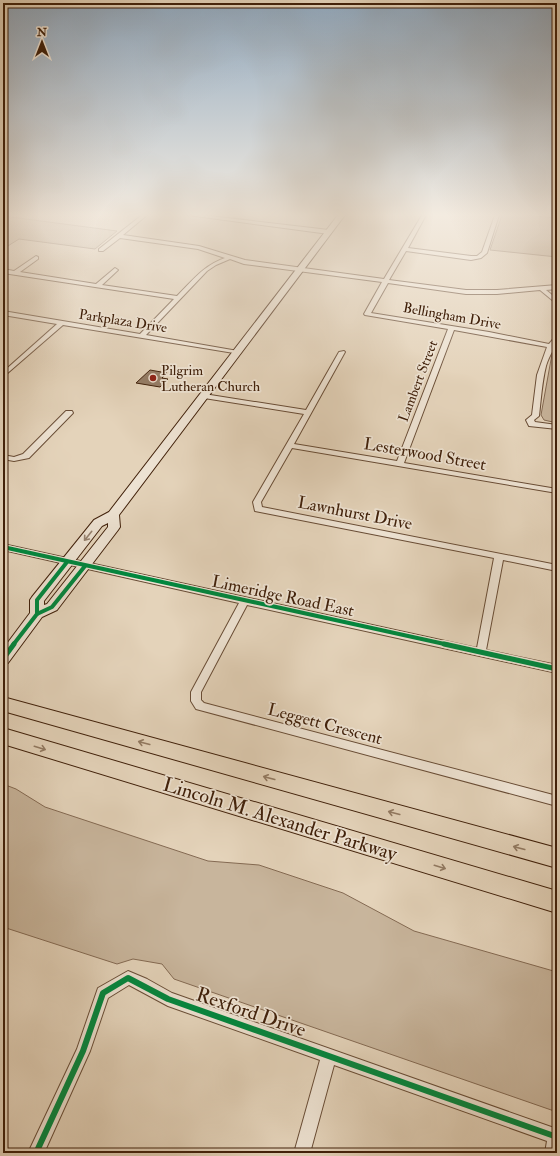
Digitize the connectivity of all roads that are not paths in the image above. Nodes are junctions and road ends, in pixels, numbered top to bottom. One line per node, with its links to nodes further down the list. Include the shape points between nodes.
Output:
1 (21, 269): 7 (street)
2 (207, 269): 12 (street)
3 (300, 269): 8 (street); 21 (main road)
4 (393, 269): 8 (street, Bellingham Drive)
5 (115, 270): 9 (street)
6 (3, 271): 7 (street)
7 (15, 273): 9 (street)
8 (386, 281): 11 (street, via 466,292); 16 (street, Bellingham Drive, via 367,314)
9 (97, 286): 12 (street)
10 (557, 287): 11 (street)
11 (541, 288): 13 (street)
12 (178, 298): 17 (street)
13 (557, 302)
14 (3, 313): 15 (street, Parkplaza Drive)
15 (62, 323): 17 (street, Parkplaza Drive); 22 (street)
16 (452, 328): 19 (street, Bellingham Drive); 29 (street, Lambert Street)
17 (142, 336): 21 (street, Parkplaza Drive)
18 (557, 338): 19 (street)
19 (550, 346): 26 (street, via 545,357 534,416 530,420 532,424)
20 (342, 352): 24 (street, Lawnhurst Drive)
21 (238, 353): 23 (main road)
22 (3, 375)
23 (204, 396): 24 (street); 31 (main road)
24 (307, 412): 27 (street, Lawnhurst Drive)
25 (69, 413): 28 (street, via 26,456 14,459)
26 (557, 427)
27 (289, 445): 29 (street, Lesterwood Street); 33 (street, Lawnhurst Drive, via 257,502 258,509)
28 (3, 457)
29 (398, 464): 30 (street, Lesterwood Street)
30 (557, 491)
31 (113, 515): 34 (main road, one-way to 34, via 98,523); 35 (main road, via 114,527)
32 (3, 547): 34 (street, Limeridge Road East)
33 (499, 556): 36 (street, Lawnhurst Drive); 39 (street)
34 (67, 562): 35 (street, Limeridge Road East); 38 (main road, via 37,600)
35 (85, 566): 37 (street, Limeridge Road East); 38 (main road, via 52,607)
36 (557, 568)
37 (244, 602): 39 (street, Limeridge Road East); 44 (street, Leggett Crescent, via 196,692 196,701 200,706)
38 (37, 614): 40 (main road)
39 (480, 652): 41 (street, Limeridge Road East)
40 (3, 659)
41 (557, 669)
42 (3, 704): 45 (highway, Lincoln M. Alexander Parkway, one-way to 42)
43 (3, 736): 46 (highway, Lincoln M. Alexander Parkway, one-way to 46)
44 (557, 801)
45 (557, 858)
46 (557, 902)
47 (329, 1055): 48 (street, Rexford Drive); 49 (street, Rexford Drive, via 168,999 128,978 103,993 83,1052); 50 (street)
48 (556, 1136): 51 (street)
49 (36, 1153)
50 (302, 1153)
51 (553, 1153)

